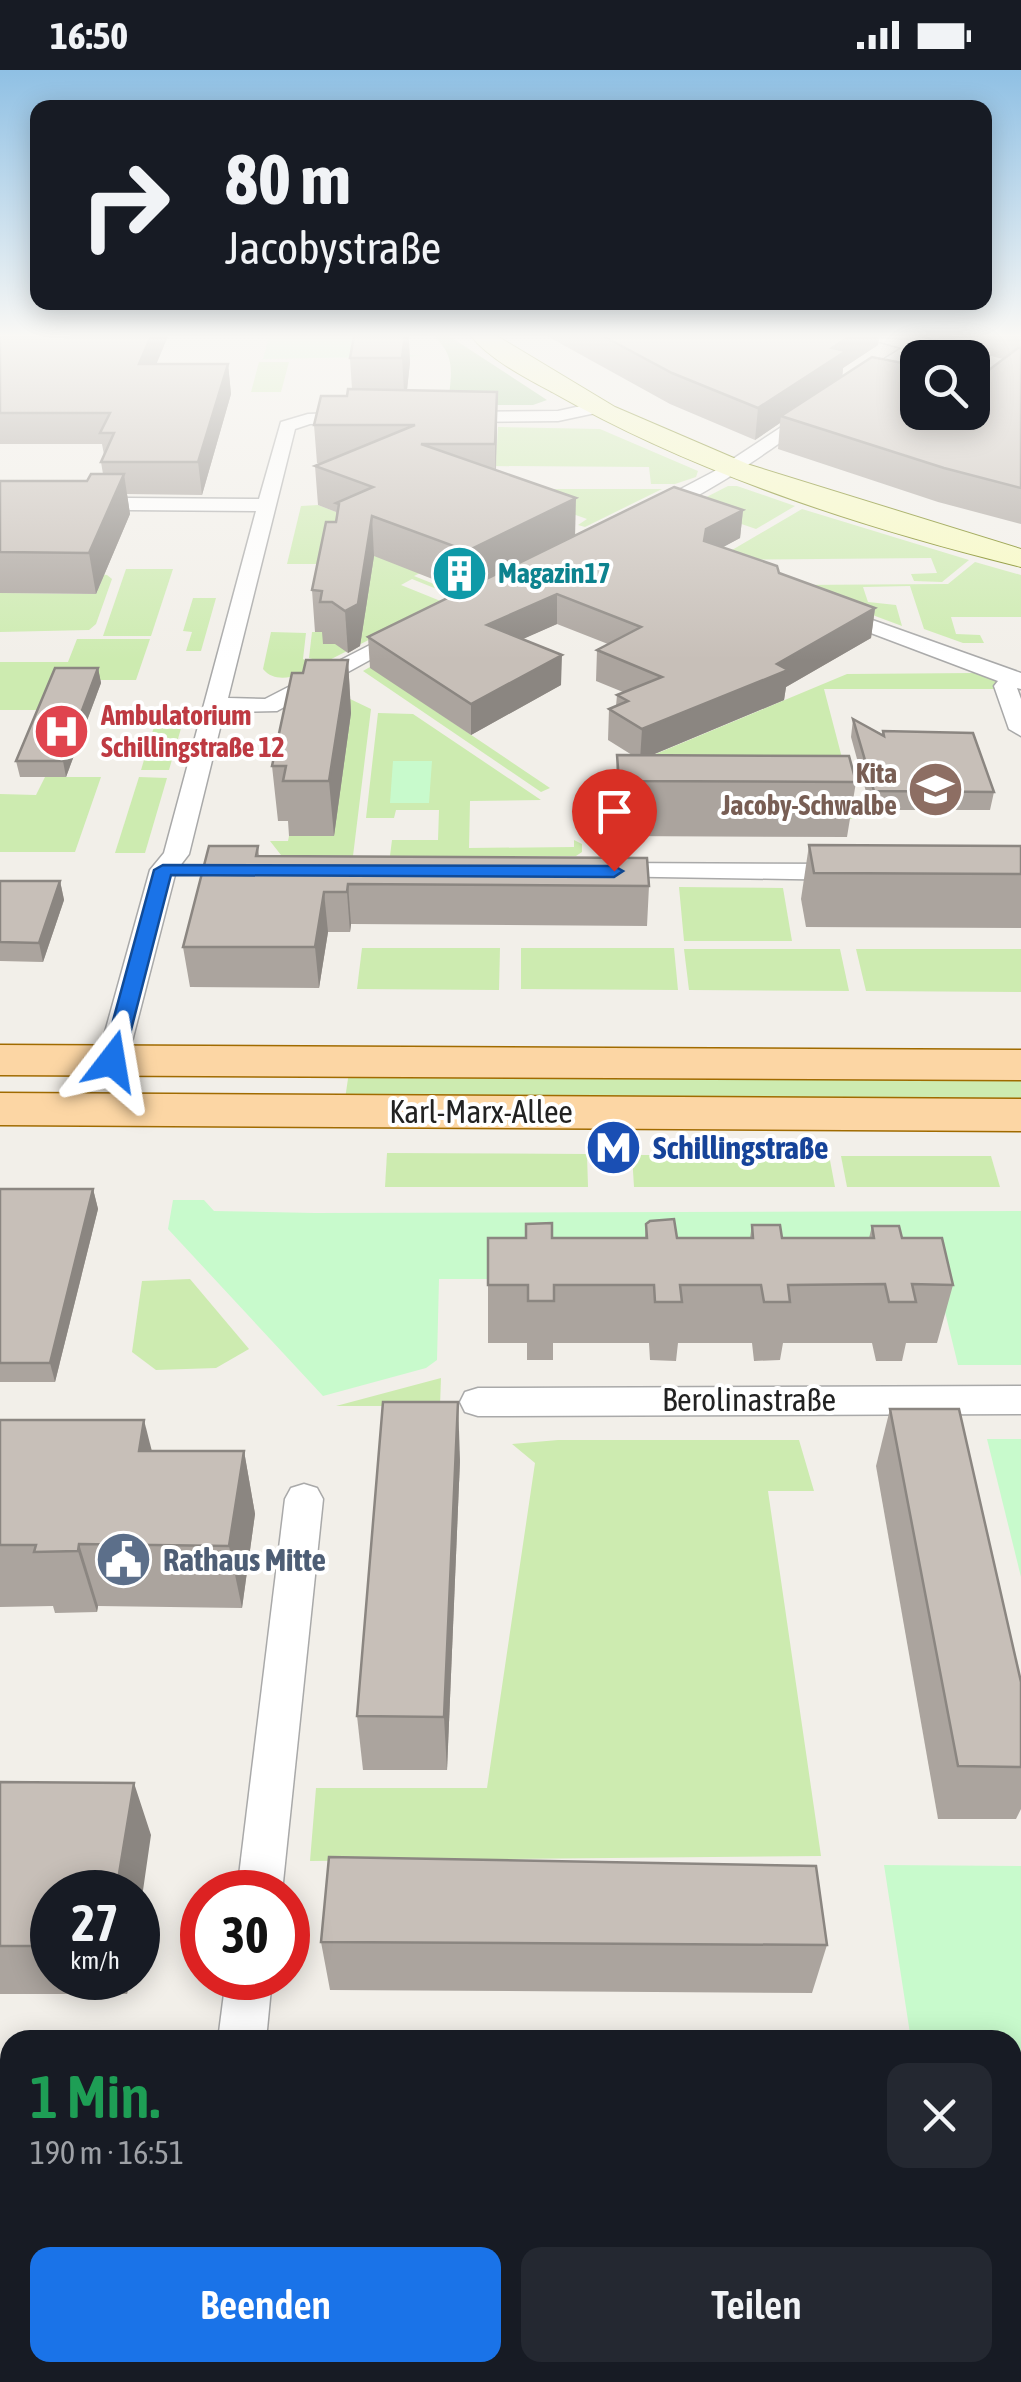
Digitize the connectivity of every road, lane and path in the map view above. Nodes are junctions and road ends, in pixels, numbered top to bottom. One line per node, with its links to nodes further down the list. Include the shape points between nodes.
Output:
1 (282, 444): 7 (street)
2 (694, 444): 5 (main road)
3 (706, 444): 5 (main road)
4 (766, 444): 5 (street)
5 (740, 461): 8 (street); 9 (main road); 10 (main road, via 834,502)
6 (0, 503): 7 (street)
7 (266, 504): 14 (street)
8 (626, 522)
9 (1021, 542)
10 (1021, 558)
11 (820, 608): 13 (street)
12 (430, 622): 14 (street, via 269,706)
13 (1017, 680): 15 (street, via 1004,686)
14 (216, 705): 16 (street, via 176,854)
15 (1021, 728)
16 (163, 870): 17 (street); 21 (street)
17 (199, 870)
18 (572, 871): 19 (street)
19 (866, 872)
20 (0, 1060): 21 (main road, Karl-Marx-Allee)
21 (112, 1061): 22 (main road, Karl-Marx-Allee)
22 (1021, 1065)
23 (0, 1109): 24 (main road, Karl-Marx-Allee)
24 (1021, 1115)
25 (1021, 1400): 26 (street, Berolinastraße)
26 (478, 1402)
27 (304, 1499): 28 (street)
28 (262, 1870)
29 (247, 2000): 30 (street)
30 (243, 2030)

